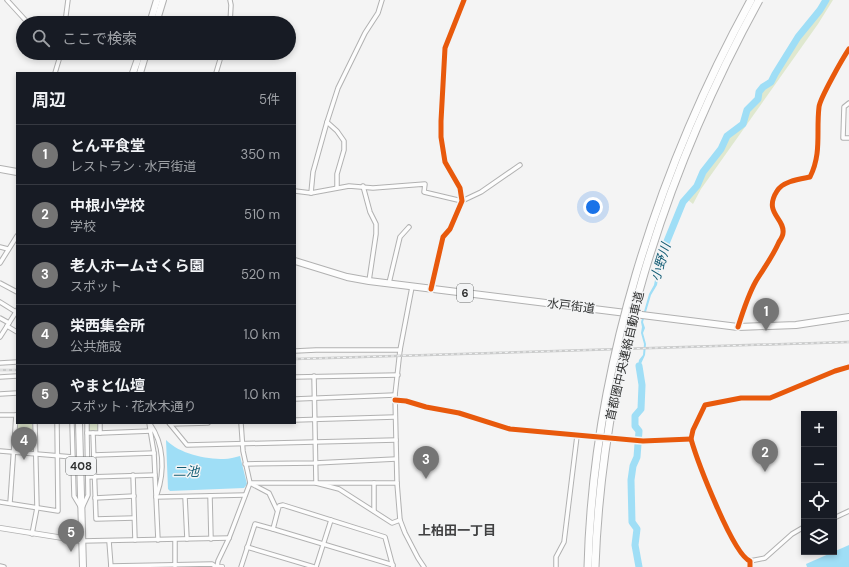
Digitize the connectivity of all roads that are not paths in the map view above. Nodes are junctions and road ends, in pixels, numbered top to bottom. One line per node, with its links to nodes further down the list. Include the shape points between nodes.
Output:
1 (7, 0): 10 (street)
2 (68, 0): 11 (street)
3 (157, 0): 12 (highway)
4 (163, 0): 13 (highway)
5 (230, 0): 14 (street)
6 (382, 0): 25 (street, via 378,13 365,33 338,88)
7 (464, 0): 34 (street, via 445,48 441,121 445,162 460,188)
8 (751, 0): 160 (highway, 首都圏中央連絡自動車道, bridge, via 679,150 637,270 603,418 595,473)
9 (759, 0): 161 (highway, 首都圏中央連絡自動車道, bridge, via 685,154 646,264 630,324 610,420)
10 (22, 16)
11 (66, 16)
12 (152, 16)
13 (158, 16)
14 (230, 16)
15 (849, 49): 54 (street, via 819,105 818,150 810,177 787,184 778,190 774,197 773,212 783,233 774,254 756,281)
16 (59, 60): 20 (street)
17 (138, 60): 21 (highway)
18 (144, 60): 22 (highway)
19 (220, 60): 23 (street)
20 (55, 72)
21 (133, 72)
22 (140, 72)
23 (216, 72)
24 (849, 103): 26 (street, via 844,107 842,138)
25 (327, 122): 31 (street, via 344,142 337,174); 33 (street, via 313,172)
26 (849, 138)
27 (520, 165): 34 (street, via 481,192)
28 (0, 169): 29 (highway)
29 (16, 172)
30 (363, 186): 31 (street); 34 (street, via 425,184 424,192); 43 (street, via 376,224)
31 (337, 188): 33 (street)
32 (296, 192): 33 (street)
33 (311, 193)
34 (462, 201): 47 (street, via 450,229 443,237)
35 (409, 227): 45 (street, via 400,237)
36 (16, 237): 37 (street)
37 (11, 244): 38 (street); 40 (street)
38 (16, 246)
39 (0, 247): 40 (street)
40 (8, 249): 42 (street)
41 (296, 261): 43 (highway, 水戸街道 / 6)
42 (0, 262)
43 (369, 281): 45 (highway, 水戸街道 / 6)
44 (0, 283): 48 (street)
45 (388, 284): 46 (highway, 水戸街道 / 6)
46 (412, 287): 47 (highway, 水戸街道 / 6); 57 (street)
47 (431, 289): 54 (highway, 水戸街道 / 6)
48 (16, 291)
49 (0, 302): 50 (street)
50 (16, 311): 53 (street)
51 (849, 317): 54 (highway, 水戸街道 / 6, via 796,325)
52 (0, 318): 53 (street)
53 (8, 324): 55 (street); 56 (street)
54 (738, 327)
55 (16, 331)
56 (0, 337)
57 (400, 350): 58 (street); 62 (street)
58 (296, 351)
59 (16, 362): 60 (street)
60 (0, 363)
61 (849, 367): 93 (street, via 770,398 741,398 705,405)
62 (398, 375): 64 (street); 70 (street)
63 (16, 376): 65 (street)
64 (314, 376): 66 (street); 69 (street)
65 (0, 377)
66 (296, 377)
67 (16, 393): 68 (street)
68 (0, 394)
69 (314, 398): 70 (street); 71 (street); 76 (street)
70 (395, 398): 74 (street); 92 (street, via 459,413 510,429)
71 (296, 399)
72 (0, 415): 73 (street)
73 (16, 415)
74 (395, 417): 76 (street); 94 (street)
75 (296, 420): 76 (street)
76 (314, 420): 95 (street)
77 (16, 424): 98 (street)
78 (35, 424): 99 (street)
79 (57, 424): 101 (street)
80 (72, 424): 103 (street)
81 (79, 424): 124 (highway, 408)
82 (87, 424): 89 (street)
83 (100, 424): 91 (street)
84 (150, 424): 88 (street)
85 (151, 424): 118 (street, via 157,434 163,463)
86 (171, 424): 96 (street, via 186,445)
87 (241, 424): 96 (street)
88 (151, 431): 91 (street); 100 (street)
89 (87, 433): 90 (street); 109 (street)
90 (93, 433): 91 (street); 102 (street)
91 (100, 433)
92 (577, 436): 93 (street, via 643,441); 159 (street, via 564,542 556,557)
93 (691, 439): 146 (street, via 724,523 741,554)
94 (396, 440): 95 (street); 104 (street)
95 (315, 442): 96 (street); 105 (street)
96 (242, 443): 106 (street)
97 (0, 451): 98 (street)
98 (14, 452): 99 (street); 122 (street)
99 (36, 453): 101 (street); 123 (street)
100 (154, 453): 102 (street); 108 (street)
101 (58, 455): 103 (street); 123 (street, via 58,512)
102 (94, 455): 110 (street)
103 (73, 456): 124 (street, via 74,496)
104 (396, 459): 105 (street); 114 (street)
105 (315, 463): 106 (street); 112 (street)
106 (245, 464): 111 (street)
107 (133, 475): 108 (street); 110 (street); 116 (street)
108 (155, 475): 118 (street)
109 (88, 477): 110 (street); 124 (street, via 88,495)
110 (94, 477): 120 (street)
111 (250, 483): 112 (street); 115 (street); 125 (street, via 269,493)
112 (316, 483): 113 (street); 126 (street, via 340,489)
113 (374, 483): 114 (street); 126 (street)
114 (397, 483): 131 (street)
115 (245, 495): 117 (street); 137 (street)
116 (134, 496): 120 (street); 129 (street)
117 (210, 496): 119 (street); 136 (street)
118 (156, 497): 119 (street); 140 (street)
119 (185, 497): 138 (street)
120 (95, 498): 129 (street, via 96,519)
121 (0, 502): 122 (street)
122 (10, 504): 123 (street)
123 (37, 508): 135 (street)
124 (82, 508): 142 (highway, 408)
125 (277, 510): 130 (street, via 278,506 283,505); 133 (street)
126 (374, 511): 131 (street, via 392,523)
127 (849, 511): 128 (street)
128 (837, 517)
129 (134, 518): 139 (street)
130 (331, 520): 144 (street); 150 (street, via 385,537)
131 (400, 520): 158 (street)
132 (0, 528): 135 (street)
133 (273, 529): 144 (street); 145 (street, via 255,524)
134 (801, 529): 146 (street, via 764,558)
135 (32, 534): 142 (street)
136 (211, 538): 137 (street); 138 (street)
137 (229, 538): 154 (street)
138 (187, 539): 141 (street)
139 (135, 540): 140 (street); 143 (street)
140 (158, 540): 141 (street)
141 (175, 540): 149 (street)
142 (82, 541): 143 (street); 152 (highway, 408)
143 (109, 542): 153 (street)
144 (324, 544): 150 (street); 157 (street)
145 (247, 547): 156 (street); 157 (street)
146 (750, 561): 162 (street)
147 (0, 566): 151 (street)
148 (154, 566): 149 (street); 153 (street)
149 (175, 566): 154 (street, via 212,564)
150 (393, 566)
151 (4, 567)
152 (83, 567)
153 (111, 567)
154 (217, 567): 155 (street)
155 (222, 567)
156 (241, 567)
157 (315, 567)
158 (424, 567)
159 (556, 567)
160 (588, 567)
161 (595, 567)
162 (750, 567)

